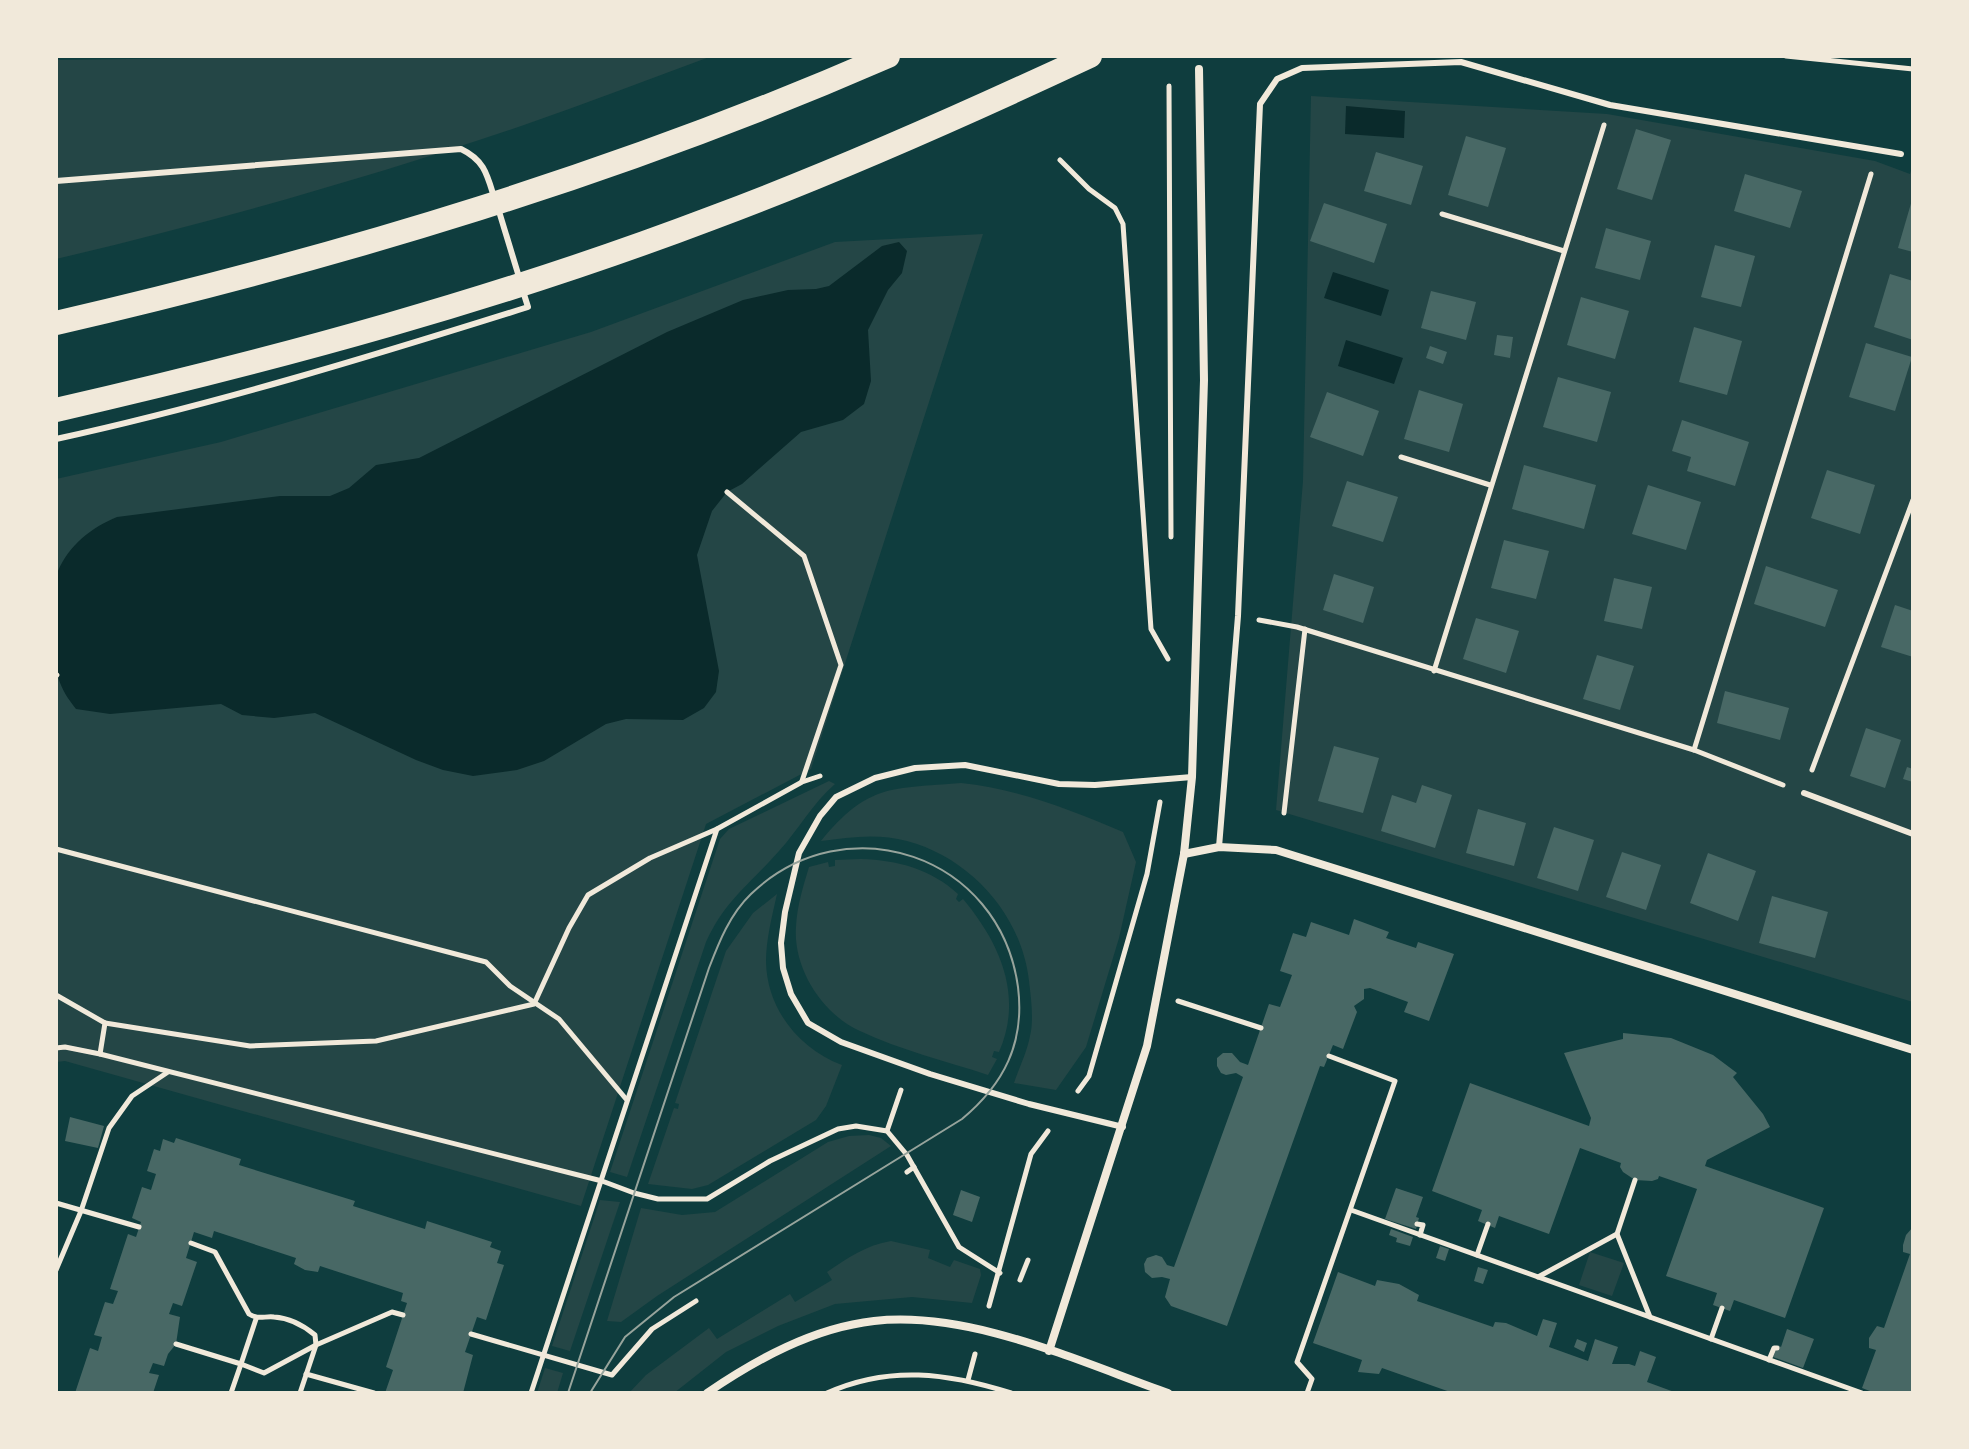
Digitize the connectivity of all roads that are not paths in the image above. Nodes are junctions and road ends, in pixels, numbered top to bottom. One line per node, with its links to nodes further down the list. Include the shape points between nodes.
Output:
1 (888, 56): 6 (highway, via 545,189 307,261)
2 (1090, 56): 7 (highway, via 837,170 571,268 338,339)
3 (1199, 69): 9 (street, via 1204,380)
4 (1901, 154): 12 (lane, via 1610,105 1461,62 1302,68 1277,79 1260,104 1238,616)
5 (56, 181): 8 (lane, via 461,149 477,156 486,169 528,307 339,366)
6 (56, 323)
7 (56, 410)
8 (56, 439)
9 (1192, 777): 13 (street); 15 (lane, via 1059,784 965,765 915,768 875,778 836,797 820,816 799,853 785,912 783,968 808,1023 841,1042 909,1066)
10 (1804, 793): 11 (lane)
11 (1913, 834)
12 (1219, 847): 13 (street); 14 (street, via 1276,850)
13 (1184, 854): 15 (street, via 1147,1046)
14 (1913, 1050)
15 (1123, 1127): 16 (street)
16 (1049, 1351): 17 (street, via 962,1325 874,1321 800,1340); 18 (street)
17 (707, 1393)
18 (1168, 1393)

